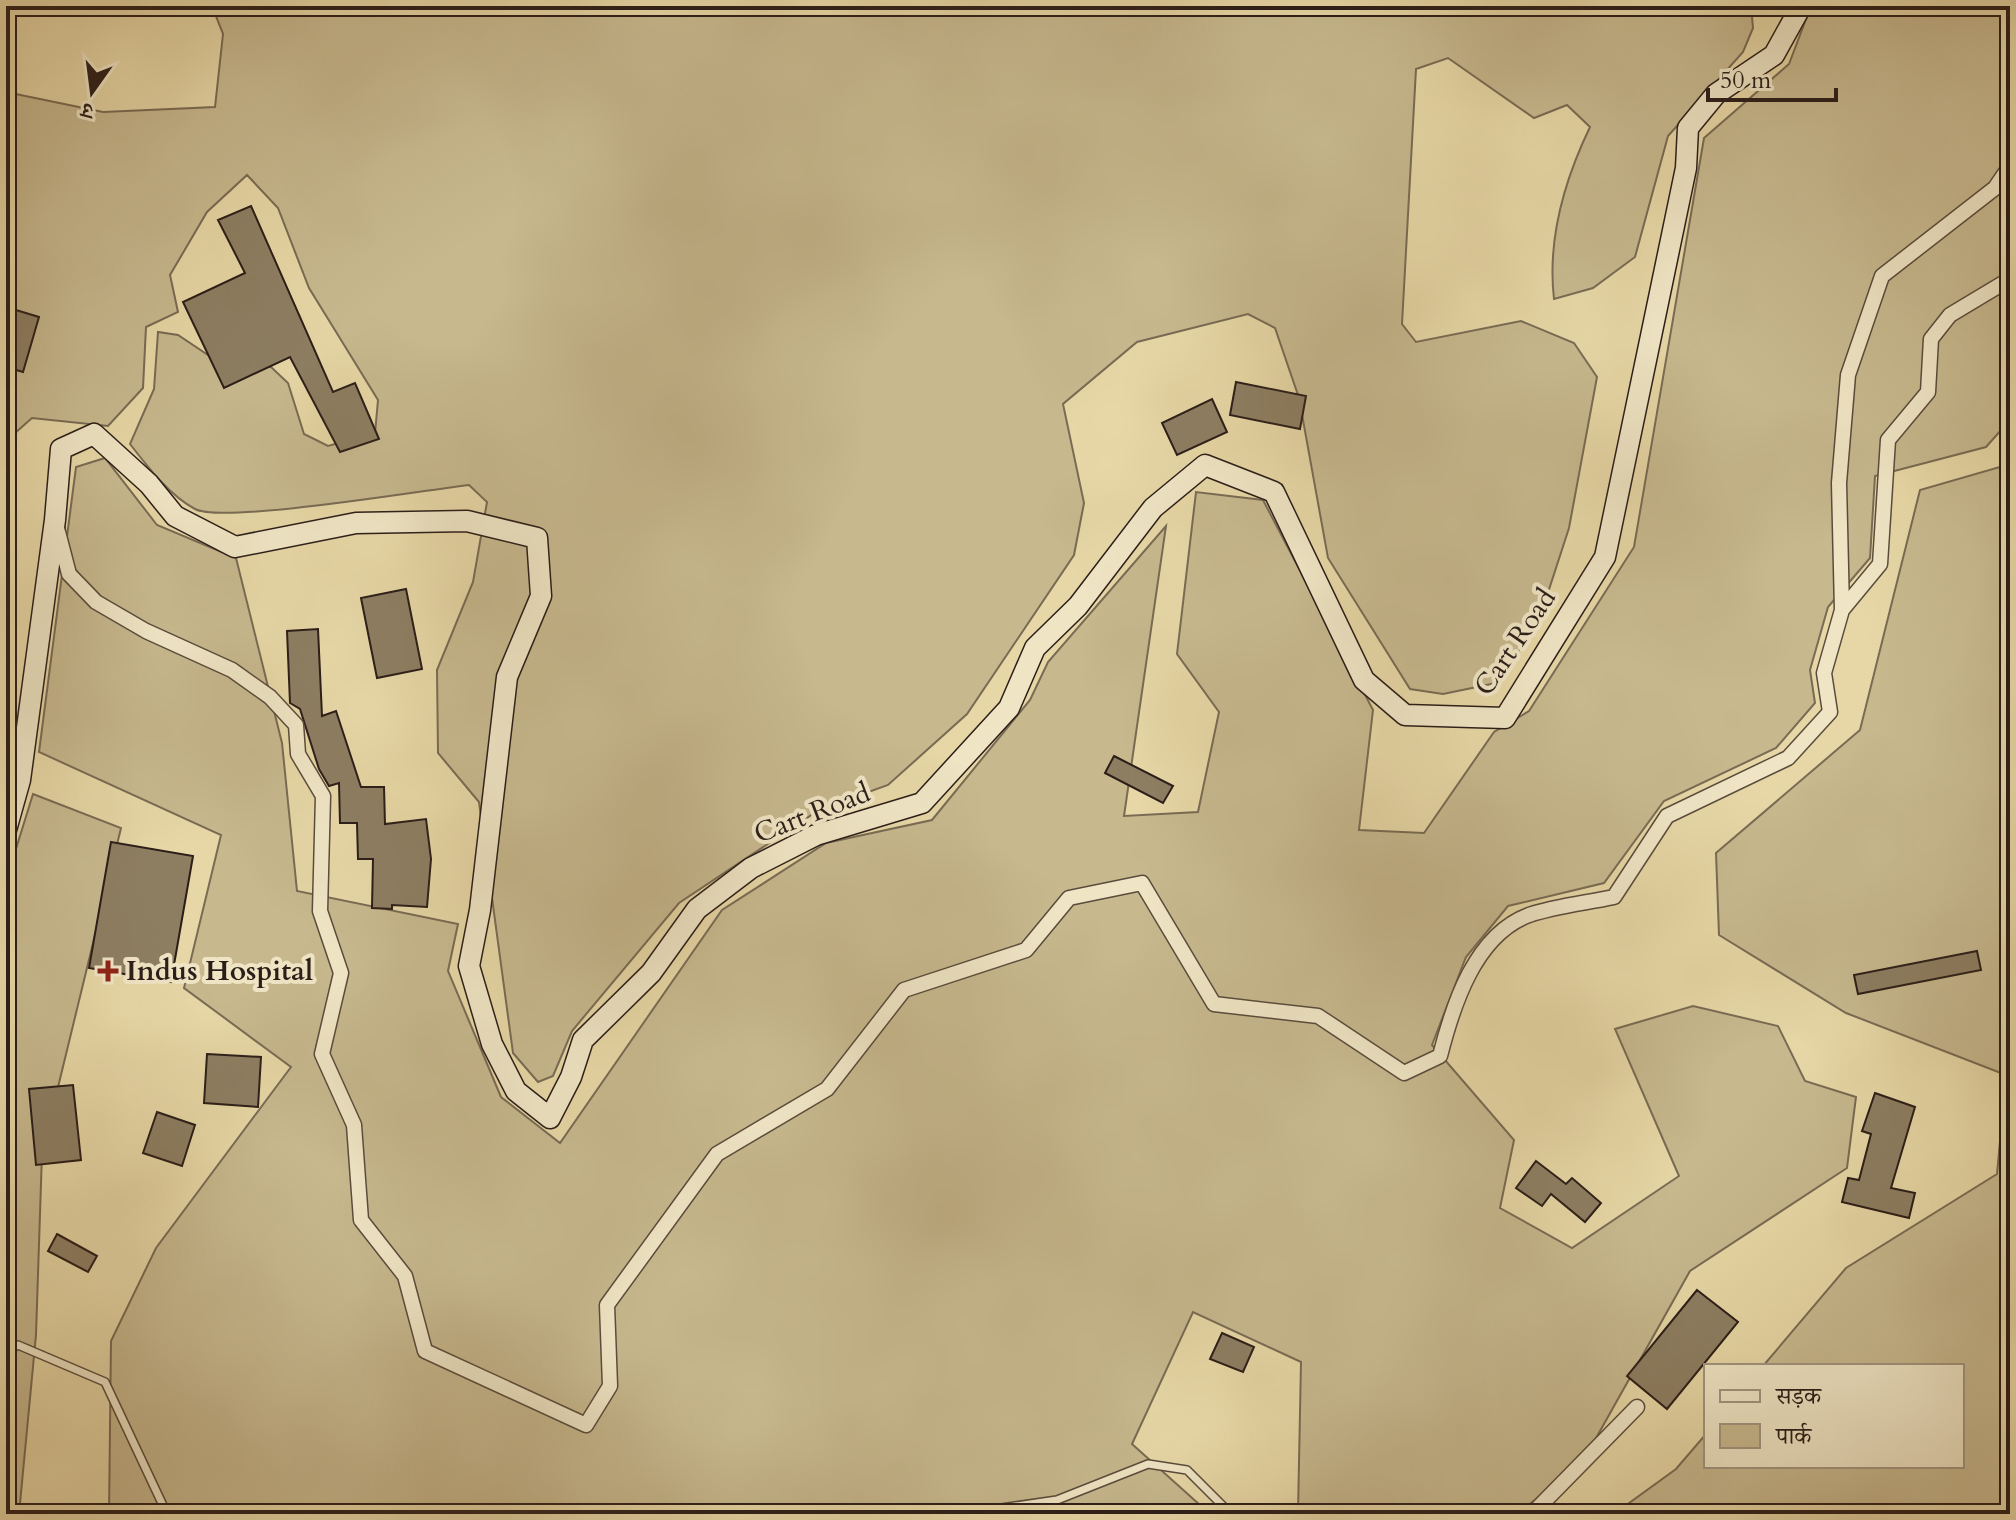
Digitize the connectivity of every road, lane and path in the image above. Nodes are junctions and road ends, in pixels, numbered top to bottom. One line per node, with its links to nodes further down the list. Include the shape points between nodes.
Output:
1 (1797, 6): 4 (main road, Cart Road, via 1774,55 1716,94 1688,128 1686,168 1605,557 1505,718 1405,715 1374,689 1364,680 1274,492 1205,465 1153,508 1078,606 1035,648 1009,708 922,803 816,835 751,868 697,909 651,973 583,1040 550,1118 516,1091 492,1044 469,966 507,677 541,596 537,538 467,521 356,523 235,547 175,516 94,434 61,449)
2 (2010, 166): 5 (street, via 1995,188 1882,276 1848,375 1839,483)
3 (2010, 279): 5 (street, via 1950,315 1931,339 1928,392 1888,440 1880,564)
4 (55, 520): 5 (street, via 69,574 96,602 232,670 270,697 296,725 298,754 323,796 320,911 341,973 322,1054 354,1125 361,1220 405,1276 425,1351 586,1425 610,1386 607,1305 717,1154 827,1089 904,990 1026,950 1069,898 1142,883 1214,1004 1318,1016 1404,1073 1440,1056 1452,1009 1490,940 1527,916 1614,897 1667,816 1788,758 1830,712 1824,673); 6 (main road, Cart Road, via 20,780)
5 (1842, 610)
6 (6, 830)
7 (6, 1352): 10 (lane, via 18,1345 105,1382)
8 (1637, 1407): 13 (street)
9 (2010, 1507): 14 (street)
10 (167, 1514)
11 (960, 1514): 12 (lane, via 1057,1500 1148,1464 1187,1470)
12 (1231, 1514)
13 (1532, 1514)
14 (2002, 1514)

